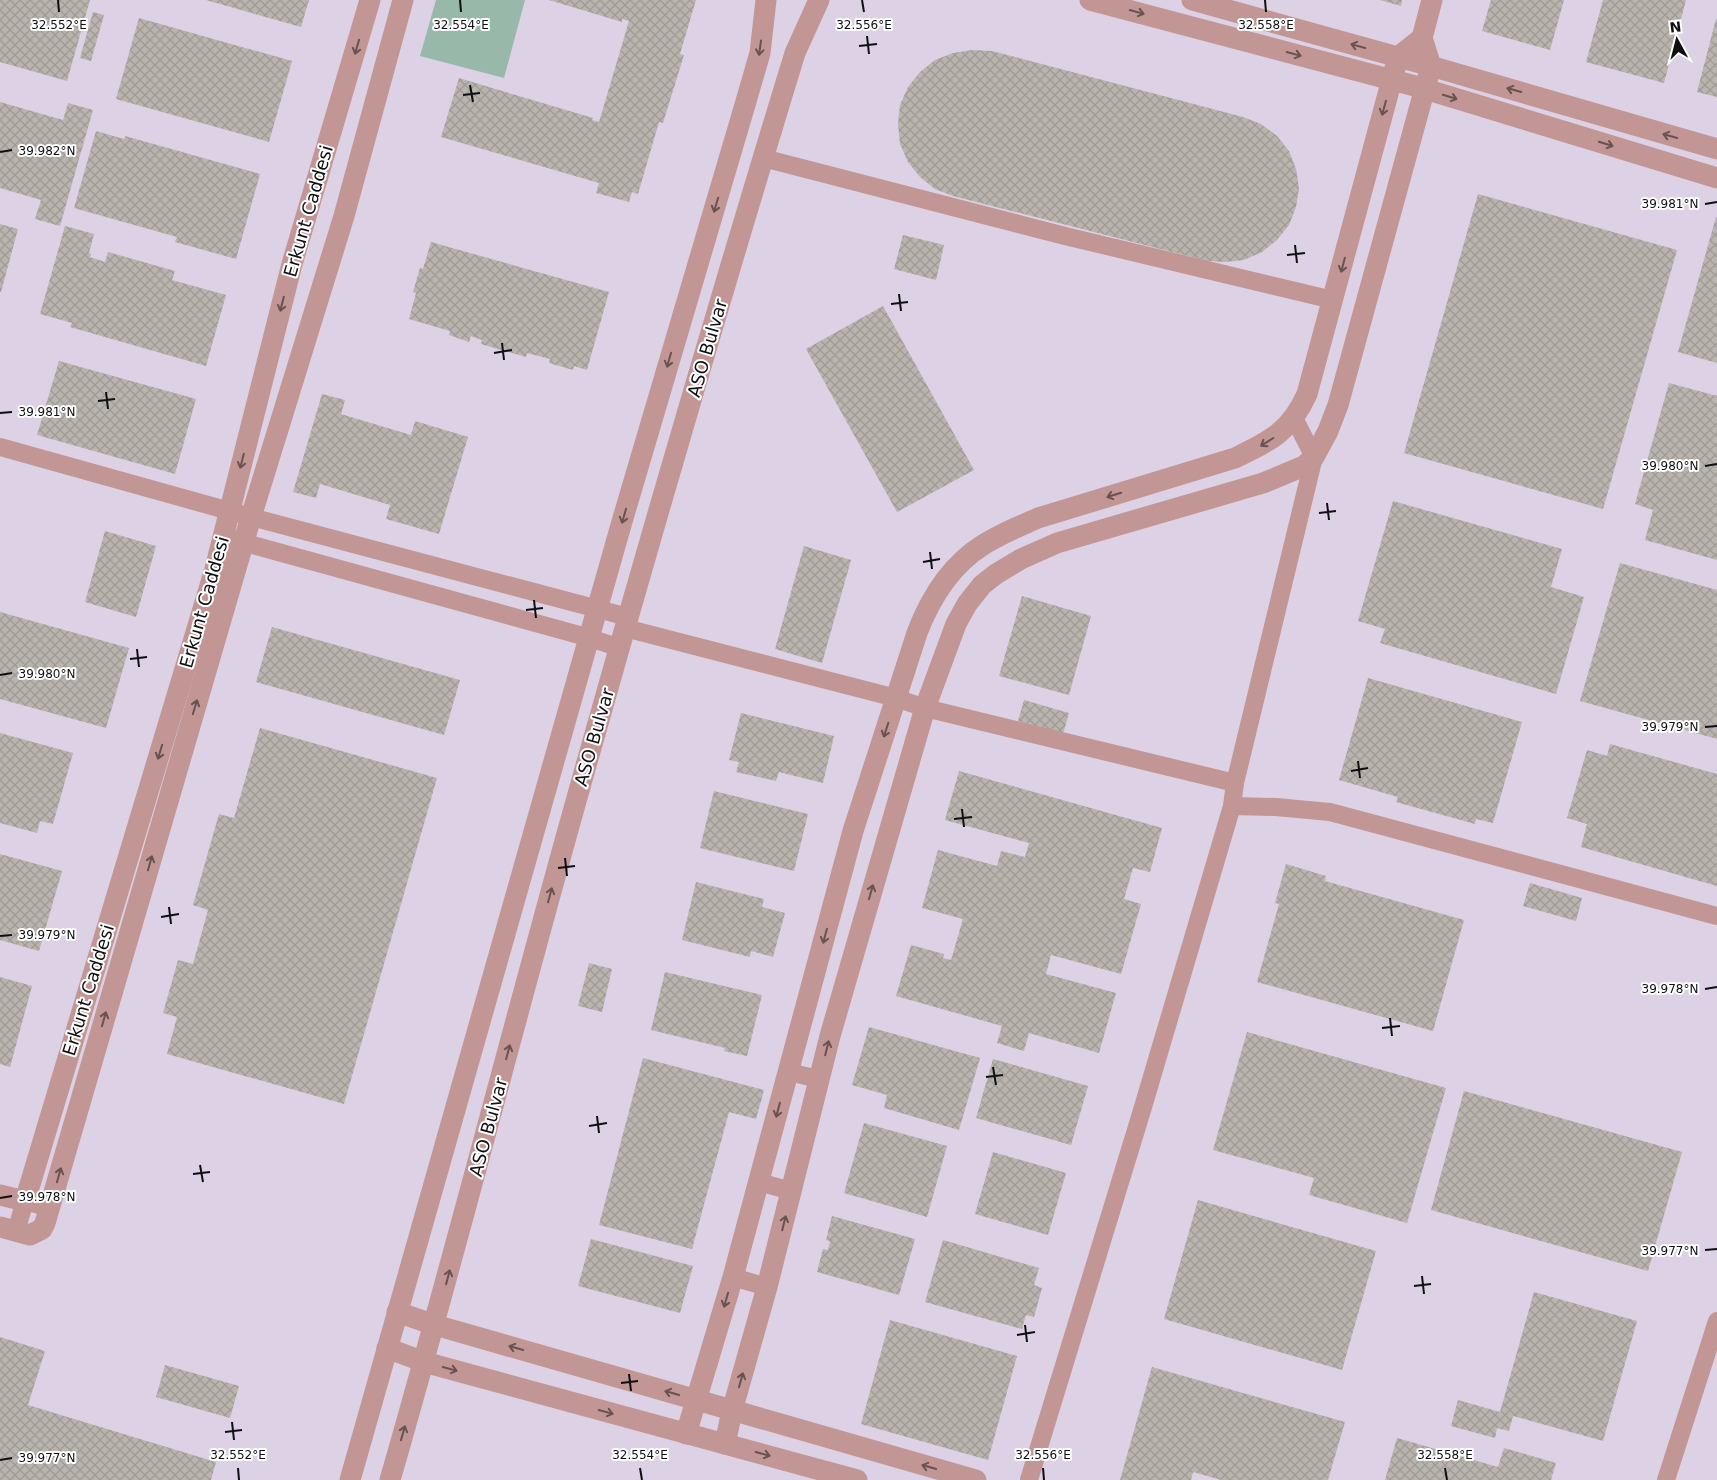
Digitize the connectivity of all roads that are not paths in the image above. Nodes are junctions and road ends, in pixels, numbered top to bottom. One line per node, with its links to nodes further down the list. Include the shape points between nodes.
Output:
1 (370, 0): 20 (street, Erkunt Caddesi, one-way to 20, via 292,264)
2 (403, 0): 21 (street, via 344,216)
3 (766, 0): 24 (street, ASO Bulvar, one-way to 24, via 760,54 748,98)
4 (819, 0): 14 (street, ASO Bulvar, via 794,53)
5 (1090, 0): 11 (street, one-way to 11)
6 (1192, 0): 9 (street, one-way to 6)
7 (1432, 0): 8 (street)
8 (1422, 38): 9 (street); 10 (street)
9 (1398, 57): 10 (street); 11 (street)
10 (1431, 66): 12 (street); 13 (street, one-way to 10)
11 (1391, 80): 12 (street); 16 (street, one-way to 16)
12 (1424, 89): 15 (street, one-way to 15); 19 (street, via 1338,405)
13 (1717, 149)
14 (763, 158): 16 (street, via 1065,236); 25 (street, ASO Bulvar)
15 (1717, 178)
16 (1334, 300): 17 (street, via 1307,394)
17 (1294, 418): 19 (street); 27 (street, one-way to 27, via 1282,432 1235,458 1038,518 977,548 957,566 931,603 917,633)
18 (0, 447): 20 (street)
19 (1314, 457): 28 (street, via 1304,466 1263,483 1057,543 996,574 977,591 956,624); 29 (street)
20 (230, 511): 21 (street); 22 (street, Erkunt Caddesi)
21 (251, 517): 23 (street); 24 (street)
22 (223, 537): 23 (street); 37 (street, Erkunt Caddesi, one-way to 37)
23 (244, 543): 26 (street); 38 (street, one-way to 23)
24 (598, 608): 25 (street); 26 (street, ASO Bulvar)
25 (624, 631): 26 (street); 27 (street); 44 (street, ASO Bulvar, one-way to 25)
26 (590, 638): 42 (street, ASO Bulvar)
27 (896, 698): 28 (street); 32 (street, one-way to 32, via 853,831)
28 (924, 708): 29 (street); 33 (street, one-way to 28)
29 (1235, 783): 30 (street)
30 (1232, 806): 31 (street, via 1330,812); 55 (street)
31 (1717, 916)
32 (788, 1072): 33 (street); 34 (street, one-way to 34)
33 (819, 1079): 35 (street)
34 (759, 1182): 35 (street); 40 (street)
35 (791, 1191): 41 (street, one-way to 35)
36 (0, 1195): 37 (street)
37 (25, 1201): 38 (street); 39 (street)
38 (50, 1208): 39 (street, via 42,1229 30,1235)
39 (8, 1229)
40 (733, 1277): 41 (street); 47 (street, one-way to 47)
41 (768, 1287): 48 (street, one-way to 41)
42 (397, 1312): 44 (street); 45 (street, ASO Bulvar)
43 (1717, 1321): 56 (street)
44 (435, 1324): 46 (street, ASO Bulvar); 47 (street, one-way to 44)
45 (387, 1348): 46 (street); 51 (street, ASO Bulvar)
46 (424, 1362): 49 (street, one-way to 49); 52 (street, ASO Bulvar, one-way to 46)
47 (697, 1400): 48 (street); 49 (street)
48 (732, 1411): 50 (street); 54 (street, one-way to 48)
49 (686, 1434): 50 (street)
50 (725, 1444): 53 (street, one-way to 53)
51 (350, 1480)
52 (390, 1480)
53 (856, 1480)
54 (976, 1480)
55 (1028, 1480)
56 (1666, 1480)

